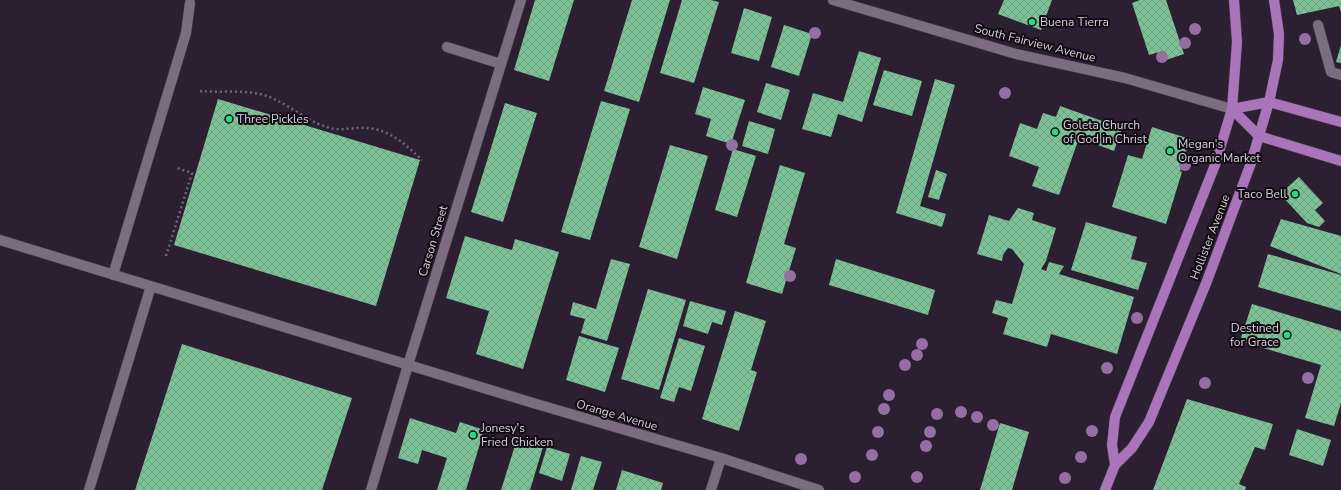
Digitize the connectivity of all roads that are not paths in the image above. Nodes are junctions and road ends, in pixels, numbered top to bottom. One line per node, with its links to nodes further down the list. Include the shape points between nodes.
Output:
1 (520, 0): 8 (street, Carson Street)
2 (833, 0): 11 (street, South Fairview Avenue, via 1016,54 1118,77)
3 (1234, 0): 11 (main road, Hollister Avenue, via 1237,42)
4 (1274, 0): 10 (main road, Hollister Avenue, via 1279,34 1278,60)
5 (190, 3): 16 (street, via 186,33)
6 (1318, 25): 9 (street, via 1331,72)
7 (447, 47): 8 (street)
8 (501, 64): 18 (street, Carson Street)
9 (1341, 75)
10 (1269, 102): 11 (main road, South Fairview Avenue); 12 (main road, South Fairview Avenue); 13 (main road, Hollister Avenue)
11 (1232, 109): 13 (main road, South Fairview Avenue); 20 (main road, Hollister Avenue, via 1215,166 1116,417 1112,445)
12 (1341, 122)
13 (1259, 136): 14 (main road, South Fairview Avenue); 20 (main road, Hollister Avenue, via 1207,281 1149,422 1132,448)
14 (1341, 162)
15 (0, 240): 16 (street, Orange Avenue)
16 (113, 275): 17 (street, Orange Avenue)
17 (151, 286): 18 (street, Orange Avenue); 21 (street)
18 (408, 364): 19 (street, Orange Avenue); 22 (street, Carson Street)
19 (721, 458): 23 (street); 24 (street, Orange Avenue)
20 (1115, 465): 25 (main road, Hollister Avenue)
21 (89, 490)
22 (371, 490)
23 (711, 490)
24 (819, 490)
25 (1105, 490)

